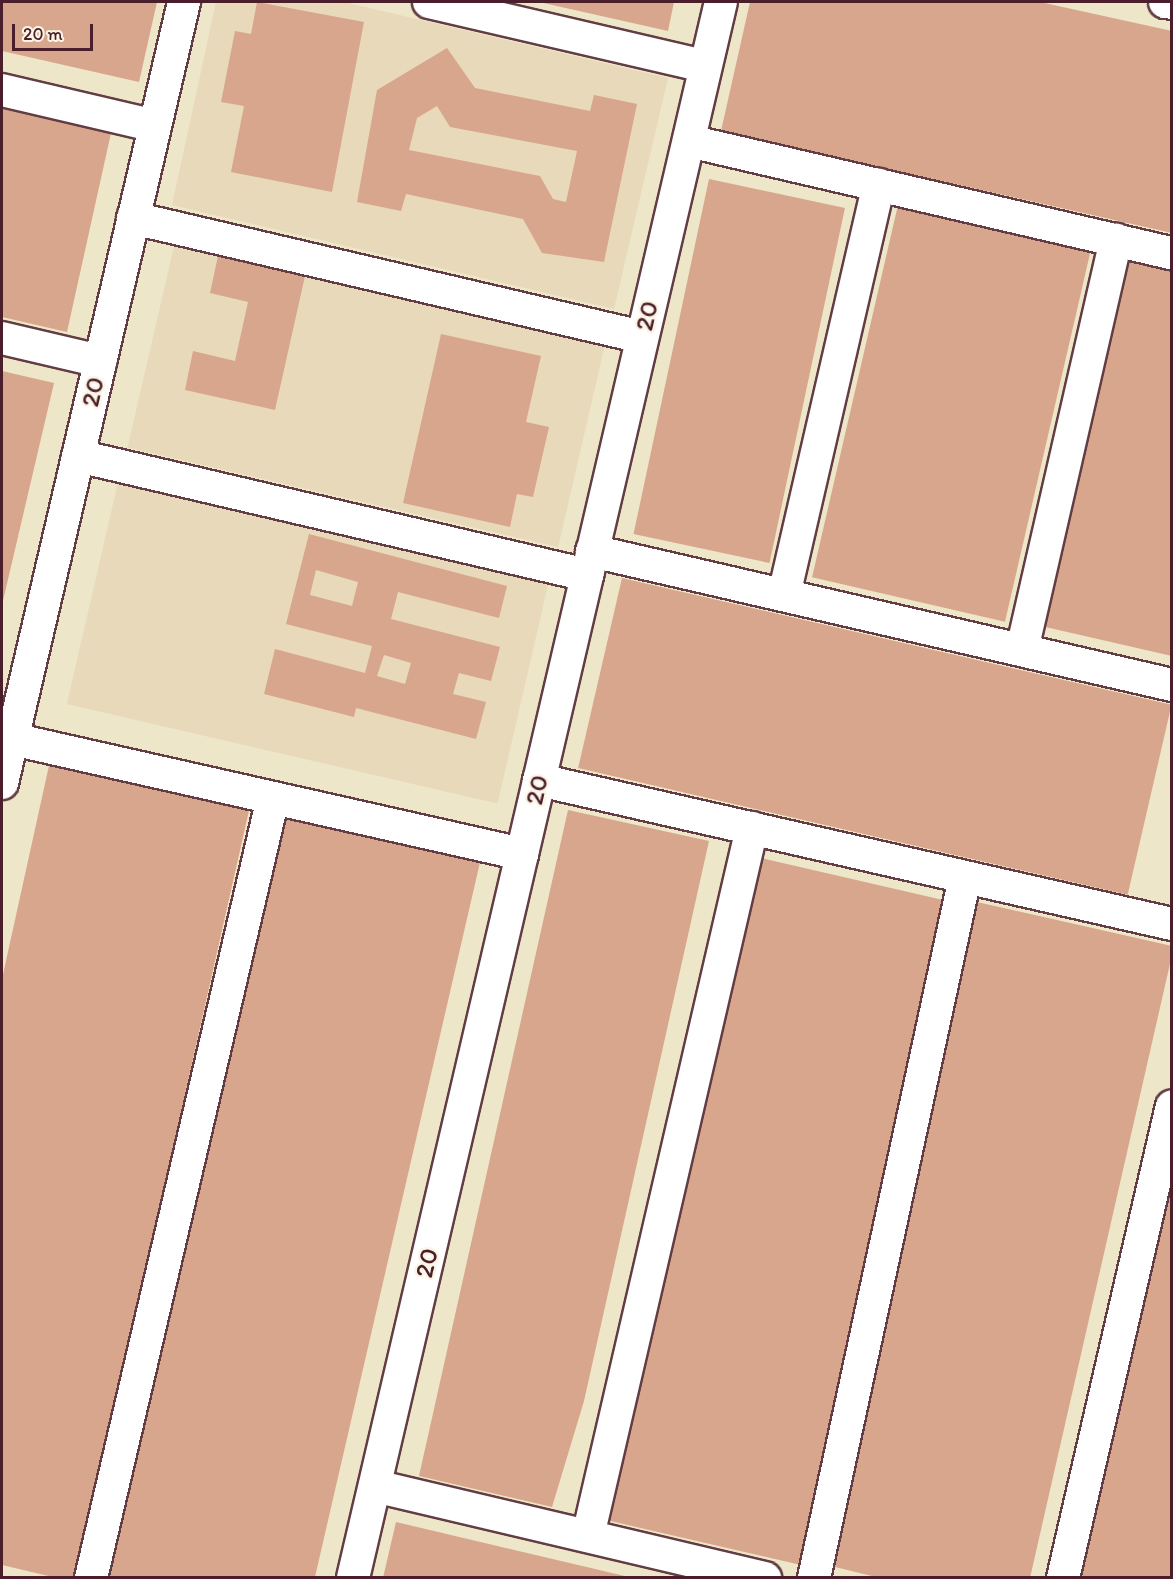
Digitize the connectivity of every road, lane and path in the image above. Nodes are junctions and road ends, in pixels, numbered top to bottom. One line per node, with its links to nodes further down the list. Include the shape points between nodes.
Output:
1 (184, 2): 8 (street, 20)
2 (721, 2): 6 (street, 20)
3 (1165, 2): 5 (street)
4 (444, 3): 6 (street)
5 (1172, 3)
6 (705, 66): 9 (street, 20)
7 (2, 90): 8 (street)
8 (155, 126): 11 (street, 20)
9 (688, 141): 10 (street); 15 (street, 20)
10 (879, 185): 12 (street); 19 (street)
11 (134, 218): 15 (street); 16 (street, 20)
12 (1116, 240): 13 (street); 20 (street)
13 (1172, 253)
14 (2, 338): 16 (street)
15 (642, 338): 18 (street, 20)
16 (100, 361): 17 (street, 20)
17 (78, 456): 18 (street); 22 (street, 20)
18 (590, 563): 19 (street); 23 (street, 20)
19 (784, 595): 20 (street)
20 (1022, 650): 21 (street)
21 (1172, 685)
22 (12, 739): 24 (street, 20); 25 (street)
23 (539, 780): 26 (street); 27 (street, 20)
24 (2, 783)
25 (273, 798): 27 (street); 33 (street)
26 (752, 828): 28 (street); 32 (street)
27 (522, 854): 31 (street, 20)
28 (965, 877): 29 (street); 36 (street)
29 (1172, 924)
30 (1172, 1106): 37 (street)
31 (375, 1486): 32 (street); 34 (street, 20)
32 (588, 1536): 35 (street)
33 (91, 1578)
34 (353, 1578)
35 (765, 1578)
36 (814, 1578)
37 (1063, 1578)

